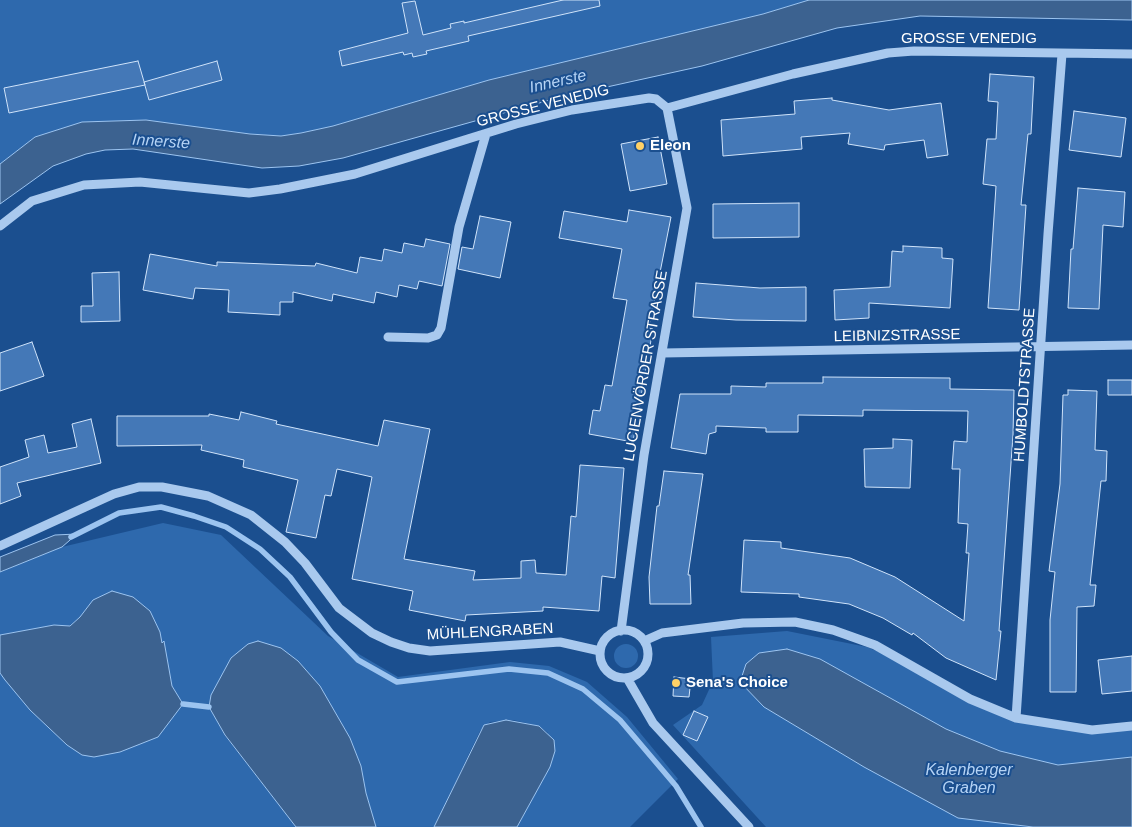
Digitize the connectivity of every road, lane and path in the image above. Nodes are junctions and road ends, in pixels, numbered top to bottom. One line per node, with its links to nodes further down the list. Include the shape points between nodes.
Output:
1 (1062, 54): 2 (street, GROSSE VENEDIG); 3 (street, GROSSE VENEDIG, via 914,50 888,53); 8 (street, HUMBOLDTSTRASSE)
2 (1132, 54)
3 (667, 108): 4 (street, GROSSE VENEDIG, via 656,99 615,102 572,110); 9 (street, LUCIENVÖRDER STRASSE, via 687,208)
4 (486, 134): 5 (street, GROSSE VENEDIG, via 355,174 280,189 249,192 140,182 84,185 32,201); 6 (street, via 459,227 441,328 437,335 428,338)
5 (0, 226)
6 (388, 337)
7 (1132, 346): 8 (street, LEIBNIZSTRASSE)
8 (1042, 348): 9 (street, LEIBNIZSTRASSE); 15 (street, HUMBOLDTSTRASSE)
9 (663, 353): 11 (street, LUCIENVÖRDER STRASSE, via 644,455)
10 (0, 546): 13 (street, MÜHLENGRABEN, via 114,494 139,487 162,487 208,496 251,515 298,556 338,608 372,633 391,642 430,652 560,642)
11 (621, 631): 12 (street, via 634,633); 13 (street, via 607,638)
12 (644, 641): 14 (street, via 648,656 646,664 634,676); 15 (street, via 662,633 743,623 805,624 875,645 970,699)
13 (600, 652): 14 (street, via 607,671)
14 (626, 678): 17 (street, via 653,723)
15 (1016, 718): 16 (street, via 1092,730)
16 (1132, 726)
17 (749, 827)

